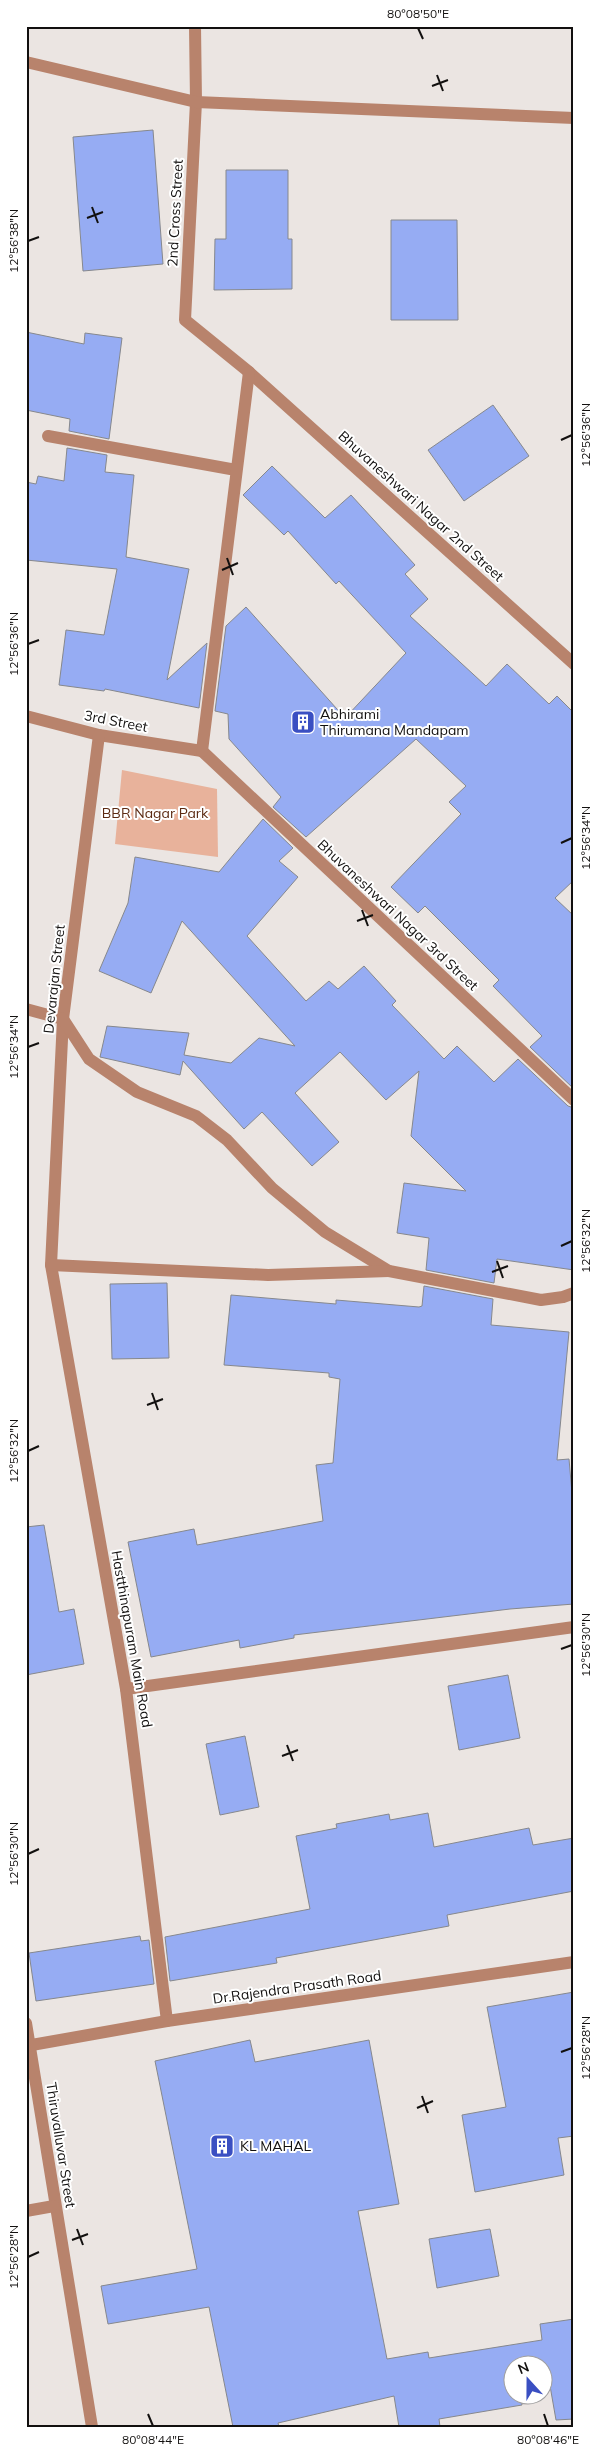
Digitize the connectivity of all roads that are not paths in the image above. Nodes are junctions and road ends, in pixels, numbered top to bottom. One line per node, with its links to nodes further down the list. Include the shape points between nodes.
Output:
1 (195, 26): 3 (street, 2nd Cross Street)
2 (26, 62): 3 (street)
3 (196, 102): 4 (street); 5 (street, 2nd Cross Street, via 185,320)
4 (574, 118)
5 (249, 372): 7 (street); 8 (street, Bhuvaneshwari Nagar 2nd Street)
6 (48, 436): 7 (street)
7 (236, 470): 11 (street)
8 (574, 664)
9 (26, 716): 10 (street, 3rd Street)
10 (99, 735): 11 (street, 3rd Street); 13 (street, Devarajan Street)
11 (202, 751): 14 (street, Bhuvaneshwari Nagar 3rd Street)
12 (26, 1009): 13 (street)
13 (63, 1019): 15 (street, Devarajan Street); 16 (street, via 89,1059 137,1092 196,1116 227,1140 272,1188 325,1232)
14 (574, 1100)
15 (51, 1265): 16 (street, via 268,1275); 19 (street, Hastthinapuram Main Road)
16 (389, 1271): 17 (street, via 541,1300)
17 (574, 1292)
18 (574, 1627): 19 (street)
19 (126, 1689): 21 (street, Hastthinapuram Main Road)
20 (574, 1962): 21 (street, Dr.Rajendra Prasath Road)
21 (167, 2021): 23 (street, Dr.Rajendra Prasath Road)
22 (26, 2023): 23 (street, Thiruvalluvar Street)
23 (28, 2046): 24 (street, Thiruvalluvar Street)
24 (54, 2206): 25 (street); 26 (street, Thiruvalluvar Street)
25 (26, 2211)
26 (92, 2427)

